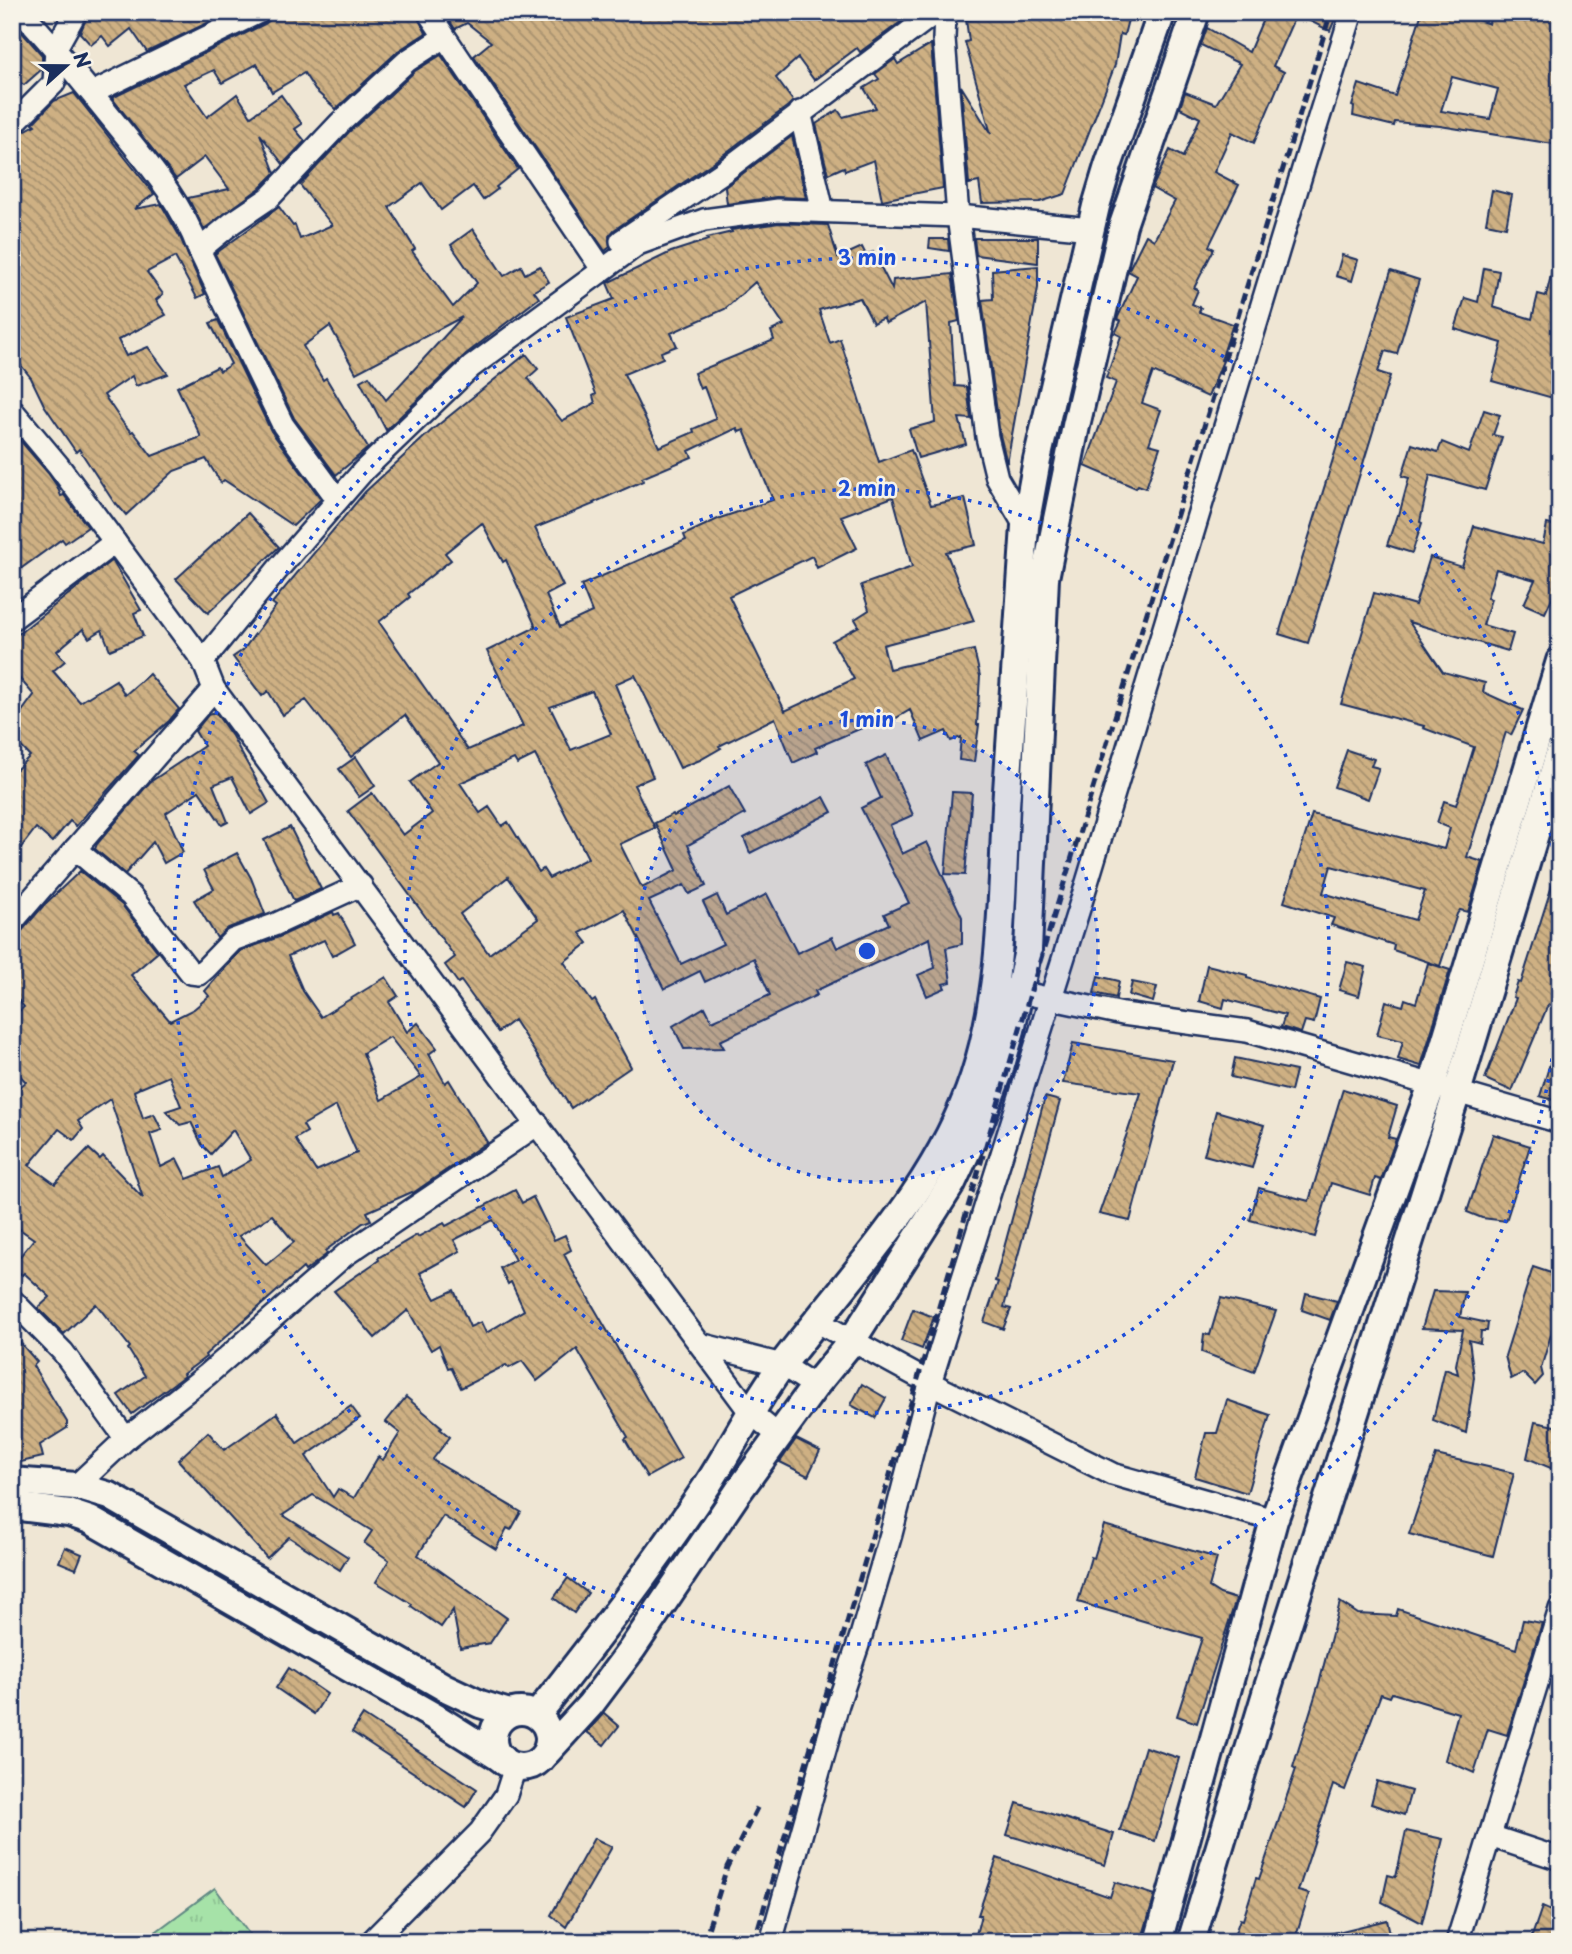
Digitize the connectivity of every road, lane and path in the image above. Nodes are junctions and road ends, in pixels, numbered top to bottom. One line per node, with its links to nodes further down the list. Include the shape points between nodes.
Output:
1 (22, 12): 11 (street)
2 (76, 12): 11 (street)
3 (259, 12): 12 (street)
4 (428, 12): 10 (street)
5 (936, 12): 13 (street)
6 (944, 12): 16 (street)
7 (1162, 12): 17 (street)
8 (1196, 12): 32 (street, via 1123,225 1045,578 1028,950)
9 (1352, 12): 33 (street)
10 (444, 37): 18 (street, via 382,84 269,198); 19 (street)
11 (56, 48): 12 (street); 14 (street, via 54,83)
12 (92, 93): 18 (street, via 170,191)
13 (800, 112): 15 (street); 19 (street)
14 (12, 125)
15 (823, 211): 16 (street); 19 (street, via 778,210 704,220)
16 (958, 216): 17 (street); 22 (street, via 987,437 997,478)
17 (1091, 229): 22 (street)
18 (199, 250): 21 (street, via 283,425)
19 (599, 263): 21 (street, via 471,367)
20 (12, 410): 23 (street)
21 (338, 500): 25 (street)
22 (1025, 526): 32 (street)
23 (115, 542): 24 (street); 25 (street)
24 (12, 620)
25 (202, 661): 27 (street)
26 (1560, 661): 34 (street)
27 (214, 689): 29 (street); 30 (street)
28 (1560, 751): 34 (street)
29 (75, 849): 30 (street, via 131,896 191,973 199,974 233,940); 31 (street)
30 (361, 885): 36 (street)
31 (12, 922)
32 (1007, 989): 33 (street); 38 (street, via 949,1138); 39 (street, via 999,1072 979,1125 952,1183)
33 (1050, 998): 34 (street, via 1123,1014 1247,1031); 42 (street)
34 (1445, 1089): 35 (street); 50 (street); 61 (street)
35 (1560, 1122)
36 (538, 1124): 40 (street); 46 (street, via 345,1255)
37 (12, 1300): 46 (street, via 63,1352)
38 (818, 1322): 39 (street); 41 (street)
39 (851, 1342): 42 (street); 43 (street)
40 (700, 1344): 41 (street); 44 (street)
41 (782, 1365): 43 (street); 44 (street)
42 (930, 1383): 50 (street, via 1112,1474); 59 (street, via 891,1534)
43 (815, 1386): 45 (street)
44 (750, 1412): 45 (street); 53 (street, via 709,1482)
45 (779, 1436): 54 (street, via 632,1649)
46 (126, 1439): 48 (street)
47 (12, 1482): 48 (street)
48 (76, 1486): 52 (street, via 110,1496 444,1687)
49 (12, 1506): 55 (street, via 90,1520)
50 (1273, 1520): 60 (street)
51 (1559, 1611): 56 (street)
52 (509, 1713): 53 (street); 55 (street, via 500,1720 493,1740 495,1750)
53 (537, 1715): 54 (street, via 549,1731)
54 (547, 1752): 55 (street, via 527,1767)
55 (508, 1763): 58 (street, via 506,1795 480,1832)
56 (1490, 1836): 57 (street); 62 (street)
57 (1560, 1859)
58 (372, 1942)
59 (771, 1942)
60 (1158, 1942)
61 (1191, 1942)
62 (1457, 1942)

